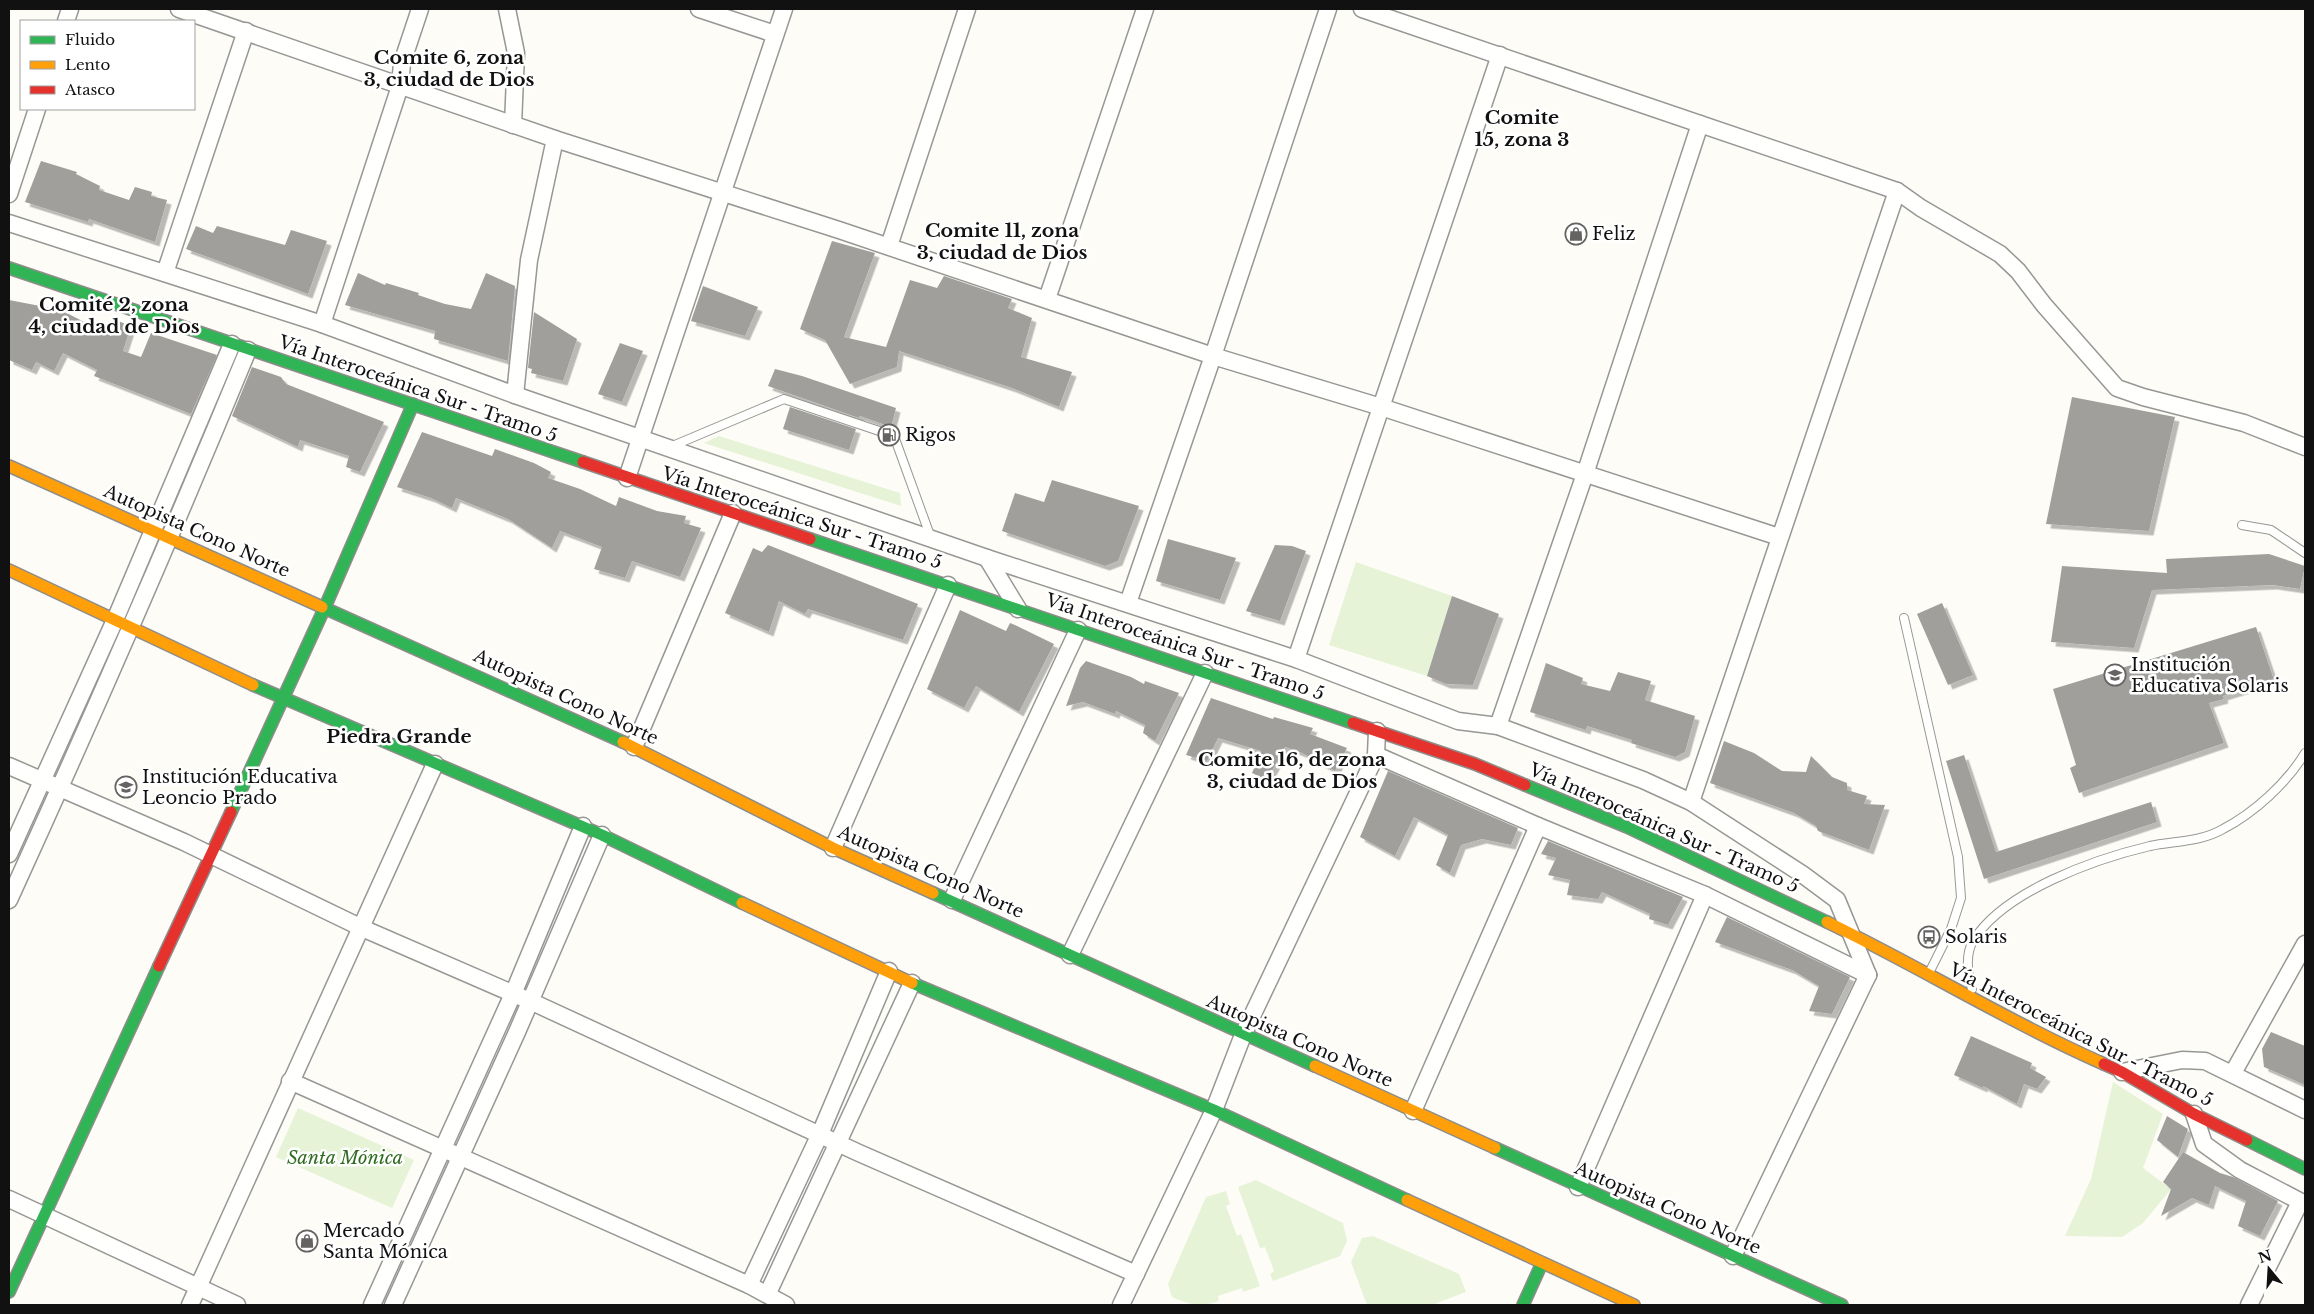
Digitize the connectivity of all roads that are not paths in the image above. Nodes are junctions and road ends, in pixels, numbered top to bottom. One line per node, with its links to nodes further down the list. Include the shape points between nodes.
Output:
1 (179, 9): 10 (street)
2 (420, 9): 13 (street, via 402,63)
3 (507, 9): 16 (street, via 516,53)
4 (699, 9): 11 (street)
5 (784, 9): 11 (street)
6 (967, 9): 22 (street)
7 (1145, 9): 25 (street)
8 (1328, 9): 29 (street)
9 (1362, 9): 12 (street)
10 (246, 32): 13 (street); 24 (street)
11 (776, 34): 18 (street)
12 (1500, 55): 15 (street); 32 (street)
13 (400, 86): 16 (street); 26 (street)
14 (37, 110): 20 (street)
15 (1700, 124): 19 (street); 37 (street)
16 (512, 125): 17 (street)
17 (554, 139): 18 (street); 30 (street, via 529,260)
18 (722, 191): 22 (street); 33 (street)
19 (1897, 191): 35 (street, via 2000,254 2117,388 2244,422); 42 (street)
20 (9, 194)
21 (9, 223): 24 (street)
22 (888, 246): 25 (street)
23 (9, 268): 27 (main road, Vía Interoceánica Sur - Tramo 5)
24 (165, 273): 26 (street)
25 (1048, 299): 29 (street)
26 (322, 324): 30 (street)
27 (232, 344): 28 (main road, Vía Interoceánica Sur - Tramo 5); 41 (street)
28 (248, 350): 31 (main road, Vía Interoceánica Sur - Tramo 5); 43 (street)
29 (1214, 356): 32 (street); 49 (street)
30 (516, 395): 33 (street)
31 (413, 404): 38 (main road, Vía Interoceánica Sur - Tramo 5); 50 (main road)
32 (1382, 407): 37 (street); 56 (street)
33 (640, 438): 34 (street); 38 (street)
34 (670, 447): 44 (street); 44 (lane, via 784,399 894,436)
35 (2305, 447)
36 (9, 466): 41 (main road, Autopista Cono Norte)
37 (1585, 474): 42 (street); 59 (street)
38 (627, 478): 39 (main road, Vía Interoceánica Sur - Tramo 5)
39 (733, 513): 48 (main road, Vía Interoceánica Sur - Tramo 5); 61 (street)
40 (2242, 525): 45 (lane, via 2271,530)
41 (153, 530): 43 (main road, Autopista Cono Norte); 53 (street)
42 (1779, 537): 68 (street)
43 (170, 538): 50 (main road, Autopista Cono Norte); 54 (street)
44 (931, 538): 46 (street)
45 (2305, 553)
46 (987, 558): 49 (street); 51 (street)
47 (9, 570): 53 (main road)
48 (948, 585): 51 (main road, Vía Interoceánica Sur - Tramo 5); 72 (street)
49 (1128, 603): 56 (street)
50 (324, 607): 58 (main road); 61 (main road, Autopista Cono Norte)
51 (1018, 609): 55 (main road, Vía Interoceánica Sur - Tramo 5)
52 (1904, 618): 84 (lane, via 1958,857 1960,898 1950,929)
53 (115, 620): 54 (main road); 66 (street)
54 (131, 628): 58 (main road); 67 (street)
55 (1078, 630): 57 (main road, Vía Interoceánica Sur - Tramo 5); 77 (street)
56 (1296, 658): 59 (street, via 1458,721)
57 (1205, 673): 60 (main road, Vía Interoceánica Sur - Tramo 5); 81 (street)
58 (282, 699): 64 (main road); 74 (main road)
59 (1498, 726): 68 (street, via 1643,780)
60 (1377, 731): 63 (street); 79 (main road, Vía Interoceánica Sur - Tramo 5, via 1475,764 1564,800)
61 (634, 747): 72 (main road, Autopista Cono Norte)
62 (2305, 752): 87 (lane, via 2300,762 2260,806 2222,830 2196,839 2150,846 2067,873 2008,906 1973,942 1968,967)
63 (1376, 755): 70 (street); 89 (street)
64 (435, 764): 69 (main road); 78 (street)
65 (9, 766): 66 (street)
66 (43, 781): 67 (street); 73 (street)
67 (60, 789): 74 (street); 76 (street)
68 (1691, 802): 79 (street, via 1837,900)
69 (583, 826): 71 (main road); 86 (street)
70 (1538, 826): 75 (street); 95 (street)
71 (602, 835): 82 (main road); 88 (street)
72 (833, 848): 77 (main road, Autopista Cono Norte)
73 (9, 854)
74 (211, 854): 78 (street); 105 (main road)
75 (1705, 895): 83 (street); 102 (street)
76 (9, 900)
77 (952, 900): 81 (main road, Autopista Cono Norte)
78 (362, 928): 86 (street); 92 (street)
79 (1849, 933): 83 (street); 84 (main road, Vía Interoceánica Sur - Tramo 5)
80 (2305, 944): 91 (street)
81 (1070, 955): 89 (main road, Autopista Cono Norte)
82 (889, 971): 85 (main road); 97 (street)
83 (1868, 975): 106 (street)
84 (1928, 976): 87 (main road, Vía Interoceánica Sur - Tramo 5)
85 (912, 983): 93 (main road); 98 (street)
86 (513, 994): 88 (street); 99 (street)
87 (1975, 998): 90 (main road, Vía Interoceánica Sur - Tramo 5, via 2054,1042)
88 (530, 1001): 97 (street); 100 (street)
89 (1243, 1035): 93 (street); 95 (main road, Autopista Cono Norte)
90 (2122, 1072): 91 (street, via 2182,1060 2205,1061); 96 (main road, Vía Interoceánica Sur - Tramo 5)
91 (2233, 1073): 94 (street)
92 (290, 1081): 99 (street); 110 (street)
93 (1214, 1110): 107 (main road); 108 (street)
94 (2305, 1110)
95 (1413, 1111): 102 (main road, Autopista Cono Norte)
96 (2194, 1114): 101 (main road, Vía Interoceánica Sur - Tramo 5); 104 (street, via 2204,1144 2240,1170)
97 (820, 1134): 98 (street); 109 (street)
98 (838, 1143): 108 (street); 112 (street)
99 (442, 1149): 100 (street); 115 (street)
100 (460, 1157): 109 (street); 116 (street)
101 (2305, 1169)
102 (1578, 1187): 106 (main road, Autopista Cono Norte)
103 (9, 1199): 105 (street)
104 (2303, 1203): 122 (street)
105 (44, 1216): 110 (street); 111 (main road)
106 (1733, 1256): 121 (main road, Autopista Cono Norte)
107 (1542, 1263): 119 (main road); 120 (main road)
108 (1136, 1274): 118 (street)
109 (749, 1284): 112 (street)
110 (198, 1287): 113 (street); 114 (street)
111 (9, 1292)
112 (768, 1293): 117 (street)
113 (190, 1305)
114 (237, 1305)
115 (372, 1305)
116 (393, 1305)
117 (786, 1305)
118 (1121, 1305)
119 (1523, 1305)
120 (1634, 1305)
121 (1842, 1305)
122 (2249, 1305)

